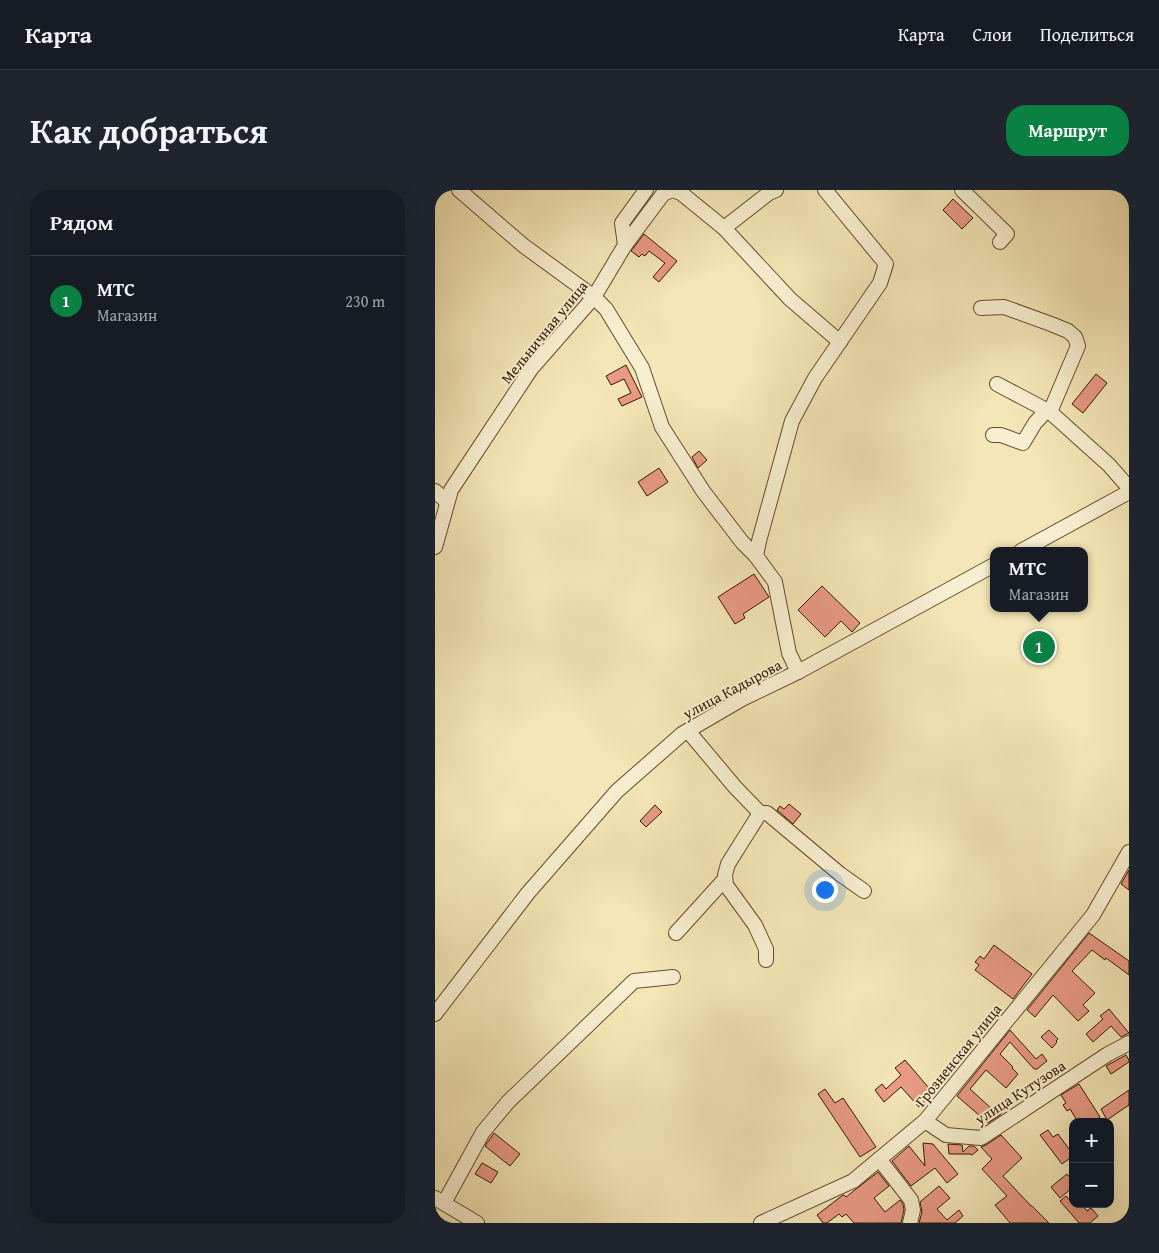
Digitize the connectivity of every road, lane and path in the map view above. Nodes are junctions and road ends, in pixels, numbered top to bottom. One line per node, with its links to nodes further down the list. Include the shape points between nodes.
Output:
1 (459, 190): 9 (street, via 525,246)
2 (646, 190): 8 (street, via 622,223)
3 (776, 190): 6 (street)
4 (825, 190): 11 (street, via 886,264 880,283)
5 (962, 190): 7 (street, via 1007,234)
6 (724, 228): 8 (street, Мельничная улица, via 681,193 672,190 663,194); 11 (street, via 790,299)
7 (1000, 242)
8 (625, 245): 9 (street, Мельничная улица)
9 (594, 297): 18 (street, Мельничная улица, via 531,368 451,490); 21 (street, via 642,368 662,427 703,491 742,542)
10 (981, 308): 13 (street, via 1004,307 1068,331 1075,337 1078,346)
11 (840, 342): 21 (street, via 815,378 792,421)
12 (997, 384): 13 (street)
13 (1049, 411): 14 (street, via 1035,423 1023,443); 15 (street, via 1109,465)
14 (993, 435)
15 (1129, 488)
16 (435, 491): 18 (street)
17 (1129, 492): 20 (street)
18 (447, 502): 19 (street, Мельничная улица)
19 (435, 547)
20 (1028, 547)
21 (757, 556): 23 (street, via 775,582 789,653)
22 (990, 568): 23 (street, улица Кадырова)
23 (797, 672): 24 (street, улица Кадырова, via 742,698)
24 (688, 731): 25 (street); 32 (street, улица Кадырова, via 617,791 528,894)
25 (760, 813): 27 (street, via 728,864); 28 (street, via 767,812)
26 (1129, 852): 34 (street, Грозненская улица, via 1093,915)
27 (725, 879): 29 (street); 30 (street, via 755,925 766,949)
28 (864, 891)
29 (676, 933)
30 (766, 960)
31 (673, 977): 36 (street, via 634,981 508,1102 483,1132)
32 (435, 1014)
33 (1129, 1043): 34 (street, улица Кутузова, via 981,1138 946,1135)
34 (925, 1121): 35 (street, Грозненская улица)
35 (879, 1159): 38 (street, Грозненская улица, via 853,1181); 39 (street, via 911,1200)
36 (439, 1201): 37 (street)
37 (477, 1223)
38 (761, 1223)
39 (910, 1223)

